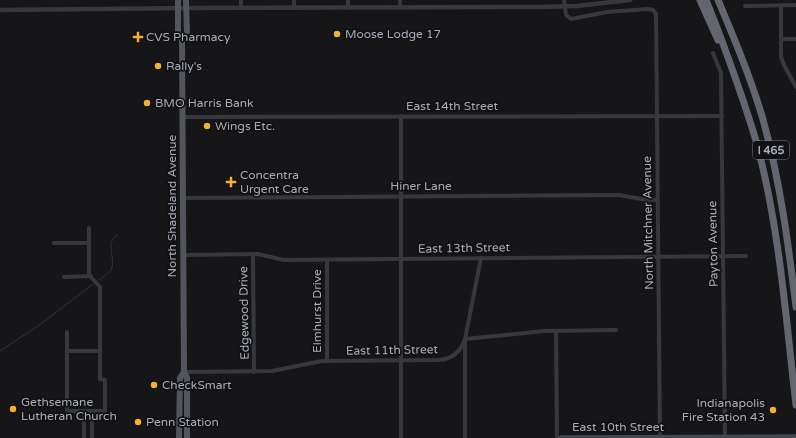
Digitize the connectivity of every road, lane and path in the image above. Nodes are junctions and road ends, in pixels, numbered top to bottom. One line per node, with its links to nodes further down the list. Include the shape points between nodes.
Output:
1 (178, 0): 16 (main road, North Shadeland Avenue)
2 (186, 0): 17 (main road, North Shadeland Avenue)
3 (241, 0): 18 (street)
4 (294, 0): 19 (street)
5 (348, 0): 20 (street)
6 (400, 0): 21 (street)
7 (564, 0): 15 (street)
8 (630, 0): 15 (street)
9 (700, 0): 27 (highway)
10 (706, 0): 27 (highway, I 465)
11 (718, 0): 49 (highway, I 465, via 748,74 767,136 785,220)
12 (796, 5): 14 (street)
13 (745, 6): 14 (street)
14 (781, 6): 24 (street)
15 (564, 7): 21 (street); 30 (street, North Mitchner Avenue, via 567,16 574,19 607,12 653,10 656,16)
16 (178, 8): 17 (street); 22 (street); 23 (main road, North Shadeland Avenue, via 178,36)
17 (186, 8): 18 (street); 23 (main road, North Shadeland Avenue, via 186,36)
18 (241, 8): 19 (street)
19 (294, 8): 20 (street)
20 (348, 8): 21 (street)
21 (400, 8)
22 (0, 10)
23 (182, 39): 32 (main road, North Shadeland Avenue)
24 (781, 39): 25 (street); 28 (street, via 782,61)
25 (796, 39)
26 (713, 53): 31 (street, Payton Avenue, via 721,73)
27 (728, 58): 60 (highway, I 465, via 755,137 766,182 777,247)
28 (796, 87)
29 (401, 116): 30 (street, East 14th Street); 32 (street, East 14th Street); 33 (street)
30 (657, 116): 31 (street, East 14th Street); 35 (street, North Mitchner Avenue)
31 (722, 116): 42 (street, Payton Avenue)
32 (183, 117): 34 (main road, North Shadeland Avenue)
33 (401, 197): 34 (street, Hiner Lane); 35 (street, Hiner Lane, via 627,195 645,200); 45 (street)
34 (183, 198): 40 (main road, North Shadeland Avenue)
35 (658, 200): 41 (street, North Mitchner Avenue)
36 (89, 228): 38 (street)
37 (54, 243): 38 (street)
38 (89, 243): 47 (street)
39 (253, 254): 40 (street, East 13th Street); 46 (street, East 13th Street, via 284,260); 59 (street, Edgewood Drive)
40 (183, 255): 58 (main road, North Shadeland Avenue)
41 (658, 256): 42 (street, East 13th Street); 44 (street, East 13th Street); 63 (street, North Mitchner Avenue)
42 (723, 256): 43 (street, East 13th Street); 64 (street, Payton Avenue)
43 (746, 256)
44 (481, 258): 45 (street, East 13th Street); 53 (street)
45 (401, 259): 46 (street, East 13th Street); 56 (street)
46 (327, 260): 57 (street, Elmhurst Drive)
47 (91, 276): 48 (street); 55 (street, via 100,287)
48 (64, 277)
49 (796, 307)
50 (556, 330): 51 (street); 53 (street); 72 (street)
51 (616, 330)
52 (67, 332): 54 (street)
53 (465, 339): 56 (street, East 11th Street, via 457,352 446,359); 71 (street)
54 (67, 351): 55 (street); 61 (street, via 67,411)
55 (100, 351): 62 (street, via 100,380 105,380 104,411)
56 (401, 360): 57 (street, East 11th Street); 70 (street)
57 (327, 361): 59 (street, East 11th Street)
58 (184, 372): 59 (street, East 11th Street); 68 (main road, North Shadeland Avenue, via 180,378); 69 (main road, North Shadeland Avenue, via 187,377)
59 (254, 372)
60 (796, 405)
61 (84, 411): 62 (street); 66 (street)
62 (92, 411): 67 (street)
63 (660, 437): 74 (main road, East 10th Street); 75 (main road, East 10th Street)
64 (725, 437): 75 (main road, East 10th Street); 76 (main road, East 10th Street)
65 (796, 437): 76 (main road, East 10th Street)
66 (84, 438)
67 (92, 438)
68 (179, 438)
69 (187, 438)
70 (401, 438)
71 (466, 438)
72 (557, 438)
73 (561, 438): 74 (main road, East 10th Street)
74 (619, 438)
75 (684, 438)
76 (759, 438)

